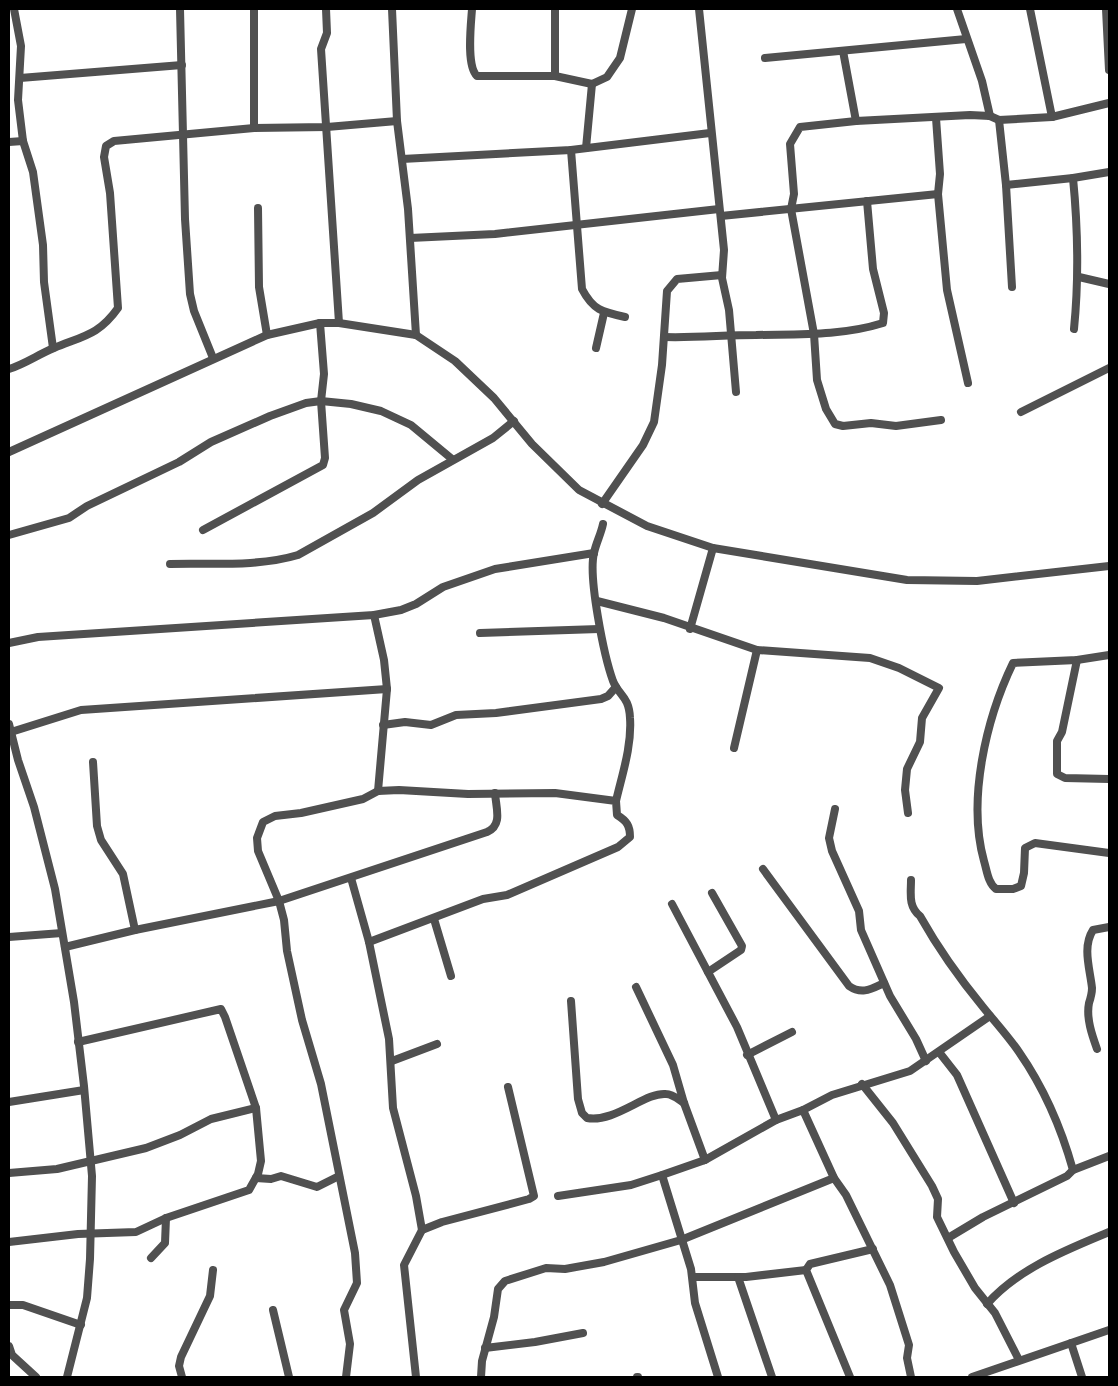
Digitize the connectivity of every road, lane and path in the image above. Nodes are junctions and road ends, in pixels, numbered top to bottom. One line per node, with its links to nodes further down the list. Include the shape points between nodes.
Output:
1 (14, 9): 19 (street, via 21,46)
2 (180, 9): 16 (street)
3 (254, 9): 28 (street)
4 (326, 9): 29 (street, via 327,33 321,49)
5 (392, 9): 26 (street)
6 (472, 9): 18 (street, via 471,60 475,74 488,78)
7 (555, 9): 18 (street)
8 (632, 9): 20 (street, via 620,58 607,77)
9 (699, 9): 30 (street)
10 (957, 9): 13 (street)
11 (1030, 9): 24 (street)
12 (1106, 9): 17 (street)
13 (966, 39): 14 (street); 22 (street, via 982,81)
14 (843, 51): 15 (street); 27 (street)
15 (765, 58)
16 (182, 65): 19 (street); 31 (street)
17 (1109, 70)
18 (555, 76): 20 (street)
19 (20, 78): 32 (street, via 18,100)
20 (592, 84): 34 (street)
21 (1109, 103): 24 (street)
22 (990, 116): 23 (street); 25 (street)
23 (936, 118): 27 (street); 40 (street, via 940,174)
24 (1052, 118): 25 (street)
25 (998, 120): 39 (street)
26 (397, 121): 29 (street); 36 (street)
27 (856, 121): 43 (street, via 800,127 790,144 794,194)
28 (254, 128): 29 (street); 31 (street)
29 (328, 128): 54 (street)
30 (710, 133): 34 (street); 44 (street)
31 (183, 134): 61 (street, via 114,141 106,146 104,157 110,193 118,308 96,332); 63 (street, via 190,294)
32 (23, 141): 33 (street); 61 (street, via 34,181)
33 (9, 142)
34 (586, 148): 35 (street)
35 (571, 150): 36 (street); 45 (street)
36 (402, 159): 46 (street)
37 (1109, 172): 38 (street)
38 (1074, 178): 39 (street); 48 (street)
39 (1006, 185): 50 (street)
40 (938, 194): 41 (street); 66 (street, via 947,290)
41 (867, 201): 43 (street); 57 (street, via 873,269 884,313 883,323 868,328)
42 (258, 208): 56 (street, via 259,287)
43 (791, 209): 44 (street); 57 (street)
44 (720, 212): 45 (street); 47 (street, via 724,258)
45 (575, 224): 46 (street, via 495,234); 51 (street, via 582,289 589,303)
46 (410, 238): 58 (street)
47 (722, 275): 59 (street); 60 (street, via 684,277 673,282 667,291)
48 (1079, 277): 49 (street); 55 (street)
49 (1109, 284)
50 (1012, 287)
51 (604, 313): 52 (street); 62 (street)
52 (625, 317)
53 (320, 323): 54 (street); 56 (street); 68 (street, via 324,374)
54 (339, 323): 58 (street)
55 (1074, 328)
56 (267, 334): 63 (street)
57 (814, 334): 59 (street); 70 (street, via 818,380 834,424 896,426)
58 (416, 335): 71 (street, via 455,361)
59 (732, 335): 60 (street); 67 (street)
60 (664, 337): 74 (street, via 656,413 650,432)
61 (53, 348): 65 (street)
62 (596, 348)
63 (213, 358): 72 (street)
64 (1109, 368): 69 (street)
65 (9, 369)
66 (968, 383)
67 (736, 392)
68 (321, 401): 73 (street, via 351,404 395,416); 76 (street, via 325,458 321,468); 77 (street, via 270,416 211,442 179,462 87,506 69,518)
69 (1021, 412)
70 (941, 420)
71 (514, 421): 73 (street, via 493,438); 74 (street, via 532,444 579,490)
72 (9, 452)
73 (452, 459): 80 (street, via 373,513 298,555 243,563)
74 (602, 504): 78 (street, via 647,526)
75 (603, 524): 79 (street)
76 (202, 530)
77 (9, 535)
78 (713, 548): 81 (street, via 907,580 977,581); 85 (street)
79 (594, 553): 82 (street); 83 (street, via 495,569 442,587 401,610)
80 (170, 564)
81 (1109, 566)
82 (596, 601): 84 (street); 85 (street, via 664,618)
83 (374, 615): 87 (street, via 38,637); 92 (street)
84 (599, 629): 86 (street); 91 (street)
85 (690, 629): 88 (street)
86 (480, 633)
87 (9, 643)
88 (757, 650): 96 (street); 103 (street, via 870,658 915,675 938,688 922,718 920,742 907,769 904,790)
89 (1109, 655): 90 (street)
90 (1077, 660): 98 (street, via 1062,732 1057,741 1057,774 1064,778); 104 (street, via 1013,663 1001,688 981,763 979,844 991,885 1002,890 1021,886 1025,848 1035,843)
91 (616, 687): 94 (street, via 608,696 601,698 496,713 456,715 431,725 405,722); 101 (street, via 627,702 630,731)
92 (387, 688): 94 (street); 95 (street, via 81,710)
93 (9, 724): 95 (street)
94 (383, 725): 99 (street)
95 (11, 732): 114 (street, via 56,889)
96 (734, 748)
97 (93, 762): 113 (street, via 97,826 101,840 123,874)
98 (1109, 779)
99 (378, 792): 100 (street); 109 (street, via 363,799 275,816 263,822 257,838 258,851)
100 (495, 793): 101 (street, via 555,793); 106 (street, via 498,822 494,829)
101 (616, 801): 111 (street, via 617,815 626,820 630,828 630,837 618,847 507,895 483,899)
102 (835, 809): 120 (street, via 829,838 832,851 859,911 861,930)
103 (908, 813)
104 (1109, 853)
105 (763, 869): 120 (street, via 849,986 857,992)
106 (351, 878): 109 (street); 116 (street)
107 (912, 880): 123 (street, via 910,902 915,911)
108 (712, 893): 118 (street, via 742,946 741,950)
109 (279, 901): 113 (street); 146 (street, via 302,1020 321,1084)
110 (672, 904): 118 (street)
111 (434, 919): 116 (street); 119 (street)
112 (1109, 927): 127 (street, via 1093,930 1088,944 1092,992 1089,1022)
113 (135, 930): 117 (street)
114 (62, 933): 115 (street); 117 (street)
115 (9, 937)
116 (369, 942): 130 (street)
117 (65, 947): 125 (street)
118 (708, 972): 129 (street, via 737,1027)
119 (451, 976)
120 (884, 983): 131 (street)
121 (636, 987): 136 (street, via 673,1065)
122 (572, 1001): 136 (street, via 578,1100 587,1118 602,1118 661,1094 673,1096)
123 (990, 1016): 128 (street); 143 (street, via 1018,1050 1041,1087)
124 (792, 1032): 129 (street)
125 (78, 1042): 134 (street); 137 (street, via 221,1009)
126 (437, 1044): 130 (street)
127 (1097, 1049)
128 (939, 1052): 131 (street); 150 (street, via 957,1075)
129 (747, 1055): 139 (street)
130 (392, 1061): 152 (street, via 393,1108)
131 (926, 1061): 132 (street, via 902,1074)
132 (862, 1084): 138 (street); 155 (street, via 893,1123 932,1186 938,1199 937,1216)
133 (508, 1087): 152 (street, via 534,1196)
134 (84, 1090): 135 (street); 141 (street)
135 (9, 1102)
136 (684, 1103): 142 (street)
137 (256, 1108): 141 (street, via 211,1119 146,1148); 147 (street, via 261,1161)
138 (803, 1110): 139 (street); 148 (street)
139 (776, 1120): 142 (street)
140 (1109, 1156): 143 (street)
141 (91, 1160): 144 (street, via 57,1169); 154 (street)
142 (705, 1160): 145 (street)
143 (1073, 1170): 150 (street)
144 (9, 1173)
145 (662, 1175): 149 (street, via 631,1185); 156 (street)
146 (339, 1176): 147 (street, via 317,1187 288,1177); 180 (street, via 356,1253 357,1283 344,1310 350,1344)
147 (256, 1178): 151 (street, via 243,1194)
148 (834, 1178): 156 (street); 158 (street)
149 (558, 1196)
150 (1014, 1202): 155 (street)
151 (166, 1218): 154 (street, via 136,1232); 159 (street, via 165,1244)
152 (422, 1230): 181 (street, via 404,1269)
153 (1109, 1232): 164 (street, via 1038,1264 1008,1283)
154 (92, 1234): 157 (street); 167 (street)
155 (948, 1238): 164 (street, via 975,1288)
156 (681, 1240): 162 (street); 172 (street, via 604,1262 565,1269 546,1268 505,1281 498,1289)
157 (9, 1242)
158 (873, 1249): 161 (street, via 810,1264); 186 (street, via 890,1285 909,1345 907,1358)
159 (151, 1258)
160 (213, 1270): 178 (street, via 210,1296 181,1357)
161 (806, 1270): 163 (street); 185 (street)
162 (693, 1277): 163 (street); 183 (street, via 695,1303)
163 (738, 1277): 184 (street)
164 (988, 1304): 174 (street)
165 (9, 1305): 167 (street, via 23,1305)
166 (273, 1310): 179 (street)
167 (81, 1325): 177 (street)
168 (1109, 1330): 170 (street)
169 (583, 1333): 172 (street)
170 (1071, 1343): 174 (street); 188 (street)
171 (9, 1346): 173 (street)
172 (485, 1348): 182 (street)
173 (12, 1355): 175 (street); 176 (street)
174 (1020, 1360): 187 (street)
175 (9, 1365)
176 (36, 1377)
177 (67, 1377)
178 (182, 1377)
179 (289, 1377)
180 (346, 1377)
181 (416, 1377)
182 (481, 1377)
183 (718, 1377)
184 (772, 1377)
185 (850, 1377)
186 (911, 1377)
187 (972, 1377)
188 (1082, 1377)

